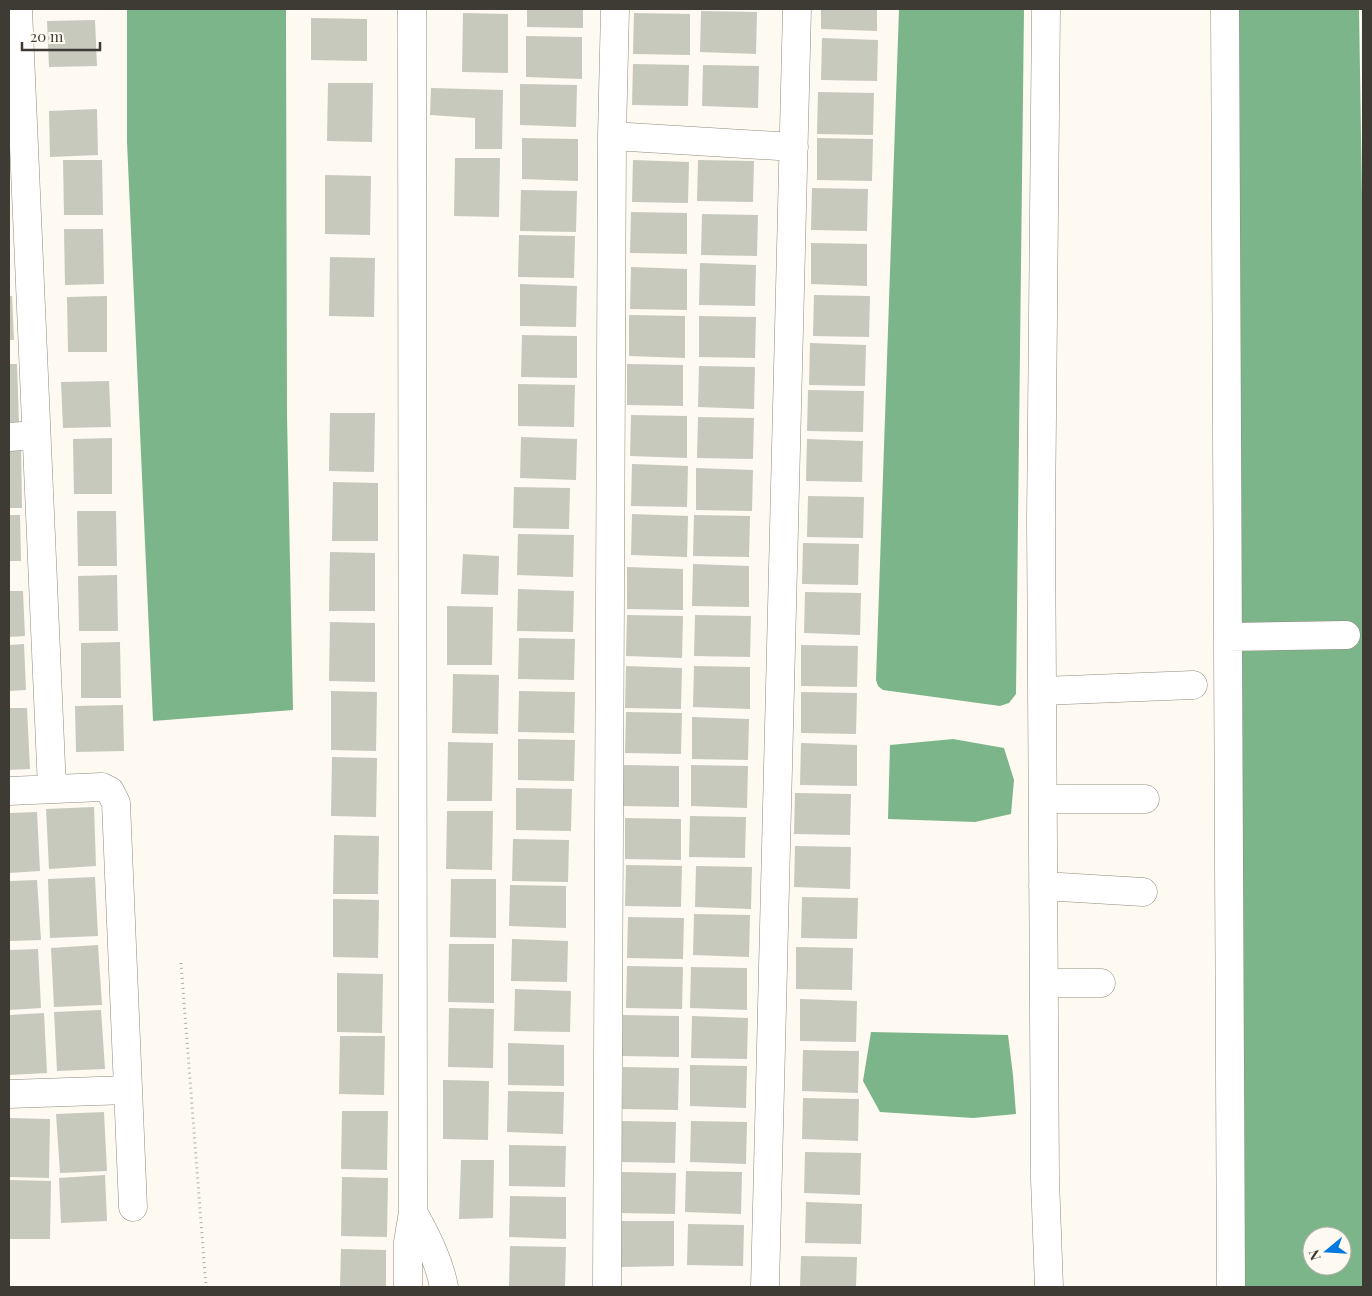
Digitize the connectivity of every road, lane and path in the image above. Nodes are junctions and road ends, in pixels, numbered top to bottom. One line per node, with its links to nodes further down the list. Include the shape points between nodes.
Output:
1 (18, 9): 7 (street)
2 (412, 9): 28 (street)
3 (616, 9): 8 (street)
4 (797, 9): 9 (street)
5 (1046, 9): 15 (street)
6 (1225, 9): 13 (street)
7 (15, 89): 10 (street)
8 (612, 136): 9 (street); 32 (street)
9 (794, 147): 33 (street)
10 (36, 435): 11 (street); 16 (street)
11 (9, 437)
12 (1346, 635): 13 (street)
13 (1228, 637): 35 (street)
14 (1193, 685): 15 (street)
15 (1042, 691): 18 (street)
16 (52, 789): 17 (street); 25 (street, via 102,787 110,792 116,803)
17 (9, 791)
18 (1043, 799): 19 (street); 20 (street)
19 (1145, 799)
20 (1044, 886): 21 (street); 23 (street)
21 (1143, 892)
22 (181, 963): 29 (path)
23 (1044, 983): 24 (street); 34 (street)
24 (1101, 984)
25 (128, 1090): 26 (street); 27 (street)
26 (9, 1094)
27 (133, 1207)
28 (413, 1212): 30 (street, via 408,1242); 31 (street, via 441,1270)
29 (206, 1287)
30 (408, 1287)
31 (444, 1287)
32 (607, 1287)
33 (765, 1287)
34 (1049, 1287)
35 (1231, 1287)

